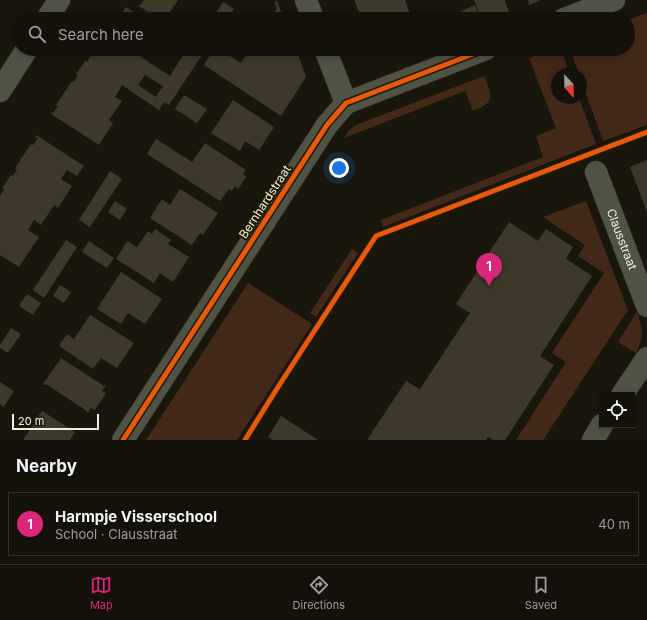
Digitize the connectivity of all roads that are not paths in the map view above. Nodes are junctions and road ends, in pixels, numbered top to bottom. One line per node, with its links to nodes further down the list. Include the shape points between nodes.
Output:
1 (59, 0): 4 (street)
2 (306, 0): 5 (street)
3 (614, 0): 6 (street)
4 (51, 12)
5 (310, 12)
6 (582, 12)
7 (22, 56): 10 (street)
8 (328, 56): 11 (street)
9 (468, 56): 11 (street, Bernhardstraat)
10 (0, 91)
11 (346, 103): 17 (street, Bernhardstraat, via 327,125)
12 (596, 172): 13 (street, Clausstraat)
13 (647, 306)
14 (647, 358): 15 (street)
15 (624, 392)
16 (600, 428): 18 (street)
17 (122, 440)
18 (592, 440)

